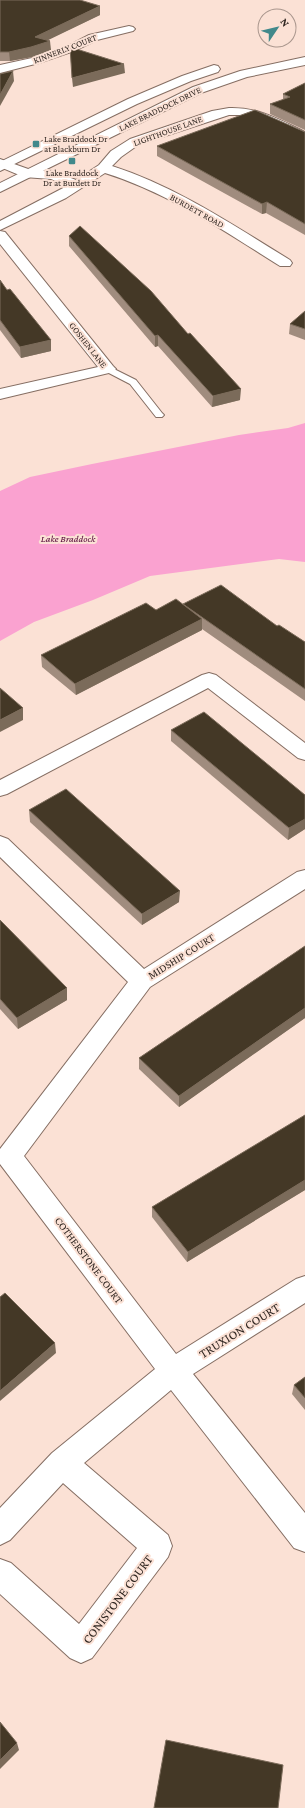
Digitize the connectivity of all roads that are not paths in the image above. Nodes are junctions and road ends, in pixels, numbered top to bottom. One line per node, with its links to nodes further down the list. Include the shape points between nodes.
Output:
1 (129, 29): 4 (street, KINNERLY COURT, via 93,37 70,49)
2 (305, 60): 8 (street, LAKE BRADDOCK DRIVE, via 244,74 197,90)
3 (226, 65): 6 (street, LAKE BRADDOCK DRIVE, via 176,82)
4 (0, 69)
5 (305, 137): 7 (street, LIGHTHOUSE LANE, via 256,113 243,110 229,111 134,142 116,154)
6 (2, 165): 8 (street)
7 (104, 168): 9 (street, LIGHTHOUSE LANE); 14 (street, BURDETT ROAD, via 138,179 163,192)
8 (29, 174): 9 (street, via 52,175); 10 (street, LAKE BRADDOCK DRIVE); 11 (street, via 35,186)
9 (78, 185): 11 (street, LIGHTHOUSE LANE)
10 (0, 188)
11 (61, 195): 12 (street, LIGHTHOUSE LANE)
12 (0, 226)
13 (0, 235): 15 (street, GOSHEN LANE)
14 (285, 263)
15 (108, 369): 16 (street, GOSHEN LANE); 17 (lane, via 133,382)
16 (0, 394)
17 (159, 415)
18 (305, 753): 19 (street, via 209,679)
19 (0, 789)
20 (0, 844): 22 (street, MIDSHIP COURT)
21 (305, 878): 22 (street, MIDSHIP COURT)
22 (142, 981): 23 (street, COTHERSTONE COURT)
23 (4, 1159): 25 (street, COTHERSTONE COURT)
24 (305, 1288): 25 (street, TRUXION COURT)
25 (173, 1371): 26 (street); 28 (street, COTHERSTONE COURT)
26 (62, 1463): 27 (street); 29 (street, CONISTONE COURT, via 157,1546 82,1648)
27 (0, 1530)
28 (305, 1537)
29 (0, 1574)

